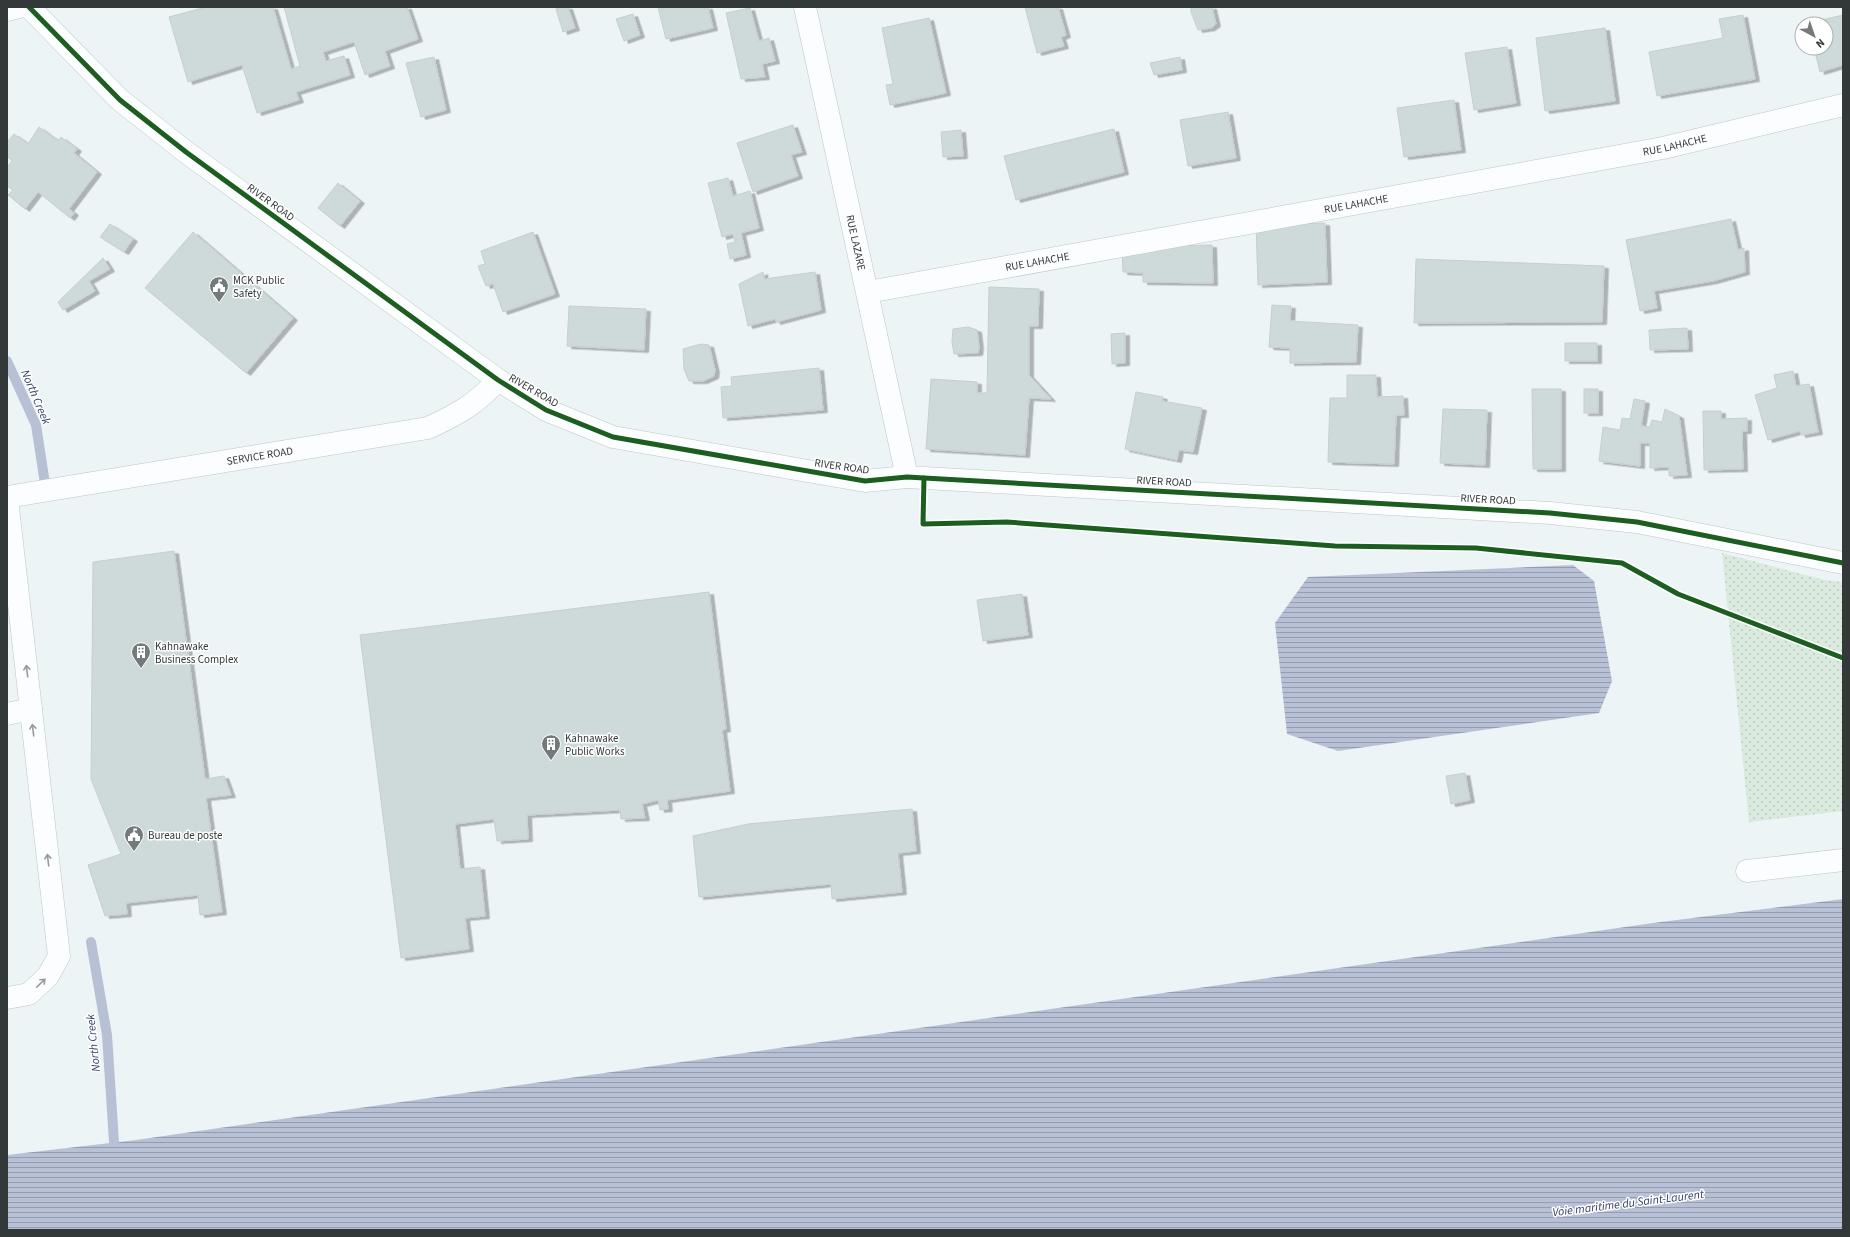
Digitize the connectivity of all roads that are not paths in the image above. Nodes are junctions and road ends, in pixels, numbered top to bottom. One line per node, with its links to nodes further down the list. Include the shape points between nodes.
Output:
1 (19, 7): 4 (street)
2 (29, 7): 7 (street, RIVER ROAD, via 120,100 193,157)
3 (805, 7): 6 (street, RUE LAZARE)
4 (7, 10)
5 (1843, 105): 6 (street, RUE LAHACHE, via 1663,148)
6 (868, 292): 8 (street, RUE LAZARE)
7 (498, 380): 8 (street, RIVER ROAD, via 546,410 614,437 865,481); 9 (street, SERVICE ROAD, via 462,412 428,428)
8 (907, 478): 10 (street, RIVER ROAD, via 1550,513 1637,522)
9 (7, 498): 11 (street)
10 (1843, 564)
11 (13, 610): 12 (street, one-way to 11)
12 (31, 709): 13 (street); 16 (street, one-way to 12, via 29,994 48,976 59,956)
13 (7, 714)
14 (1843, 860): 15 (street)
15 (1747, 872)
16 (7, 998)

